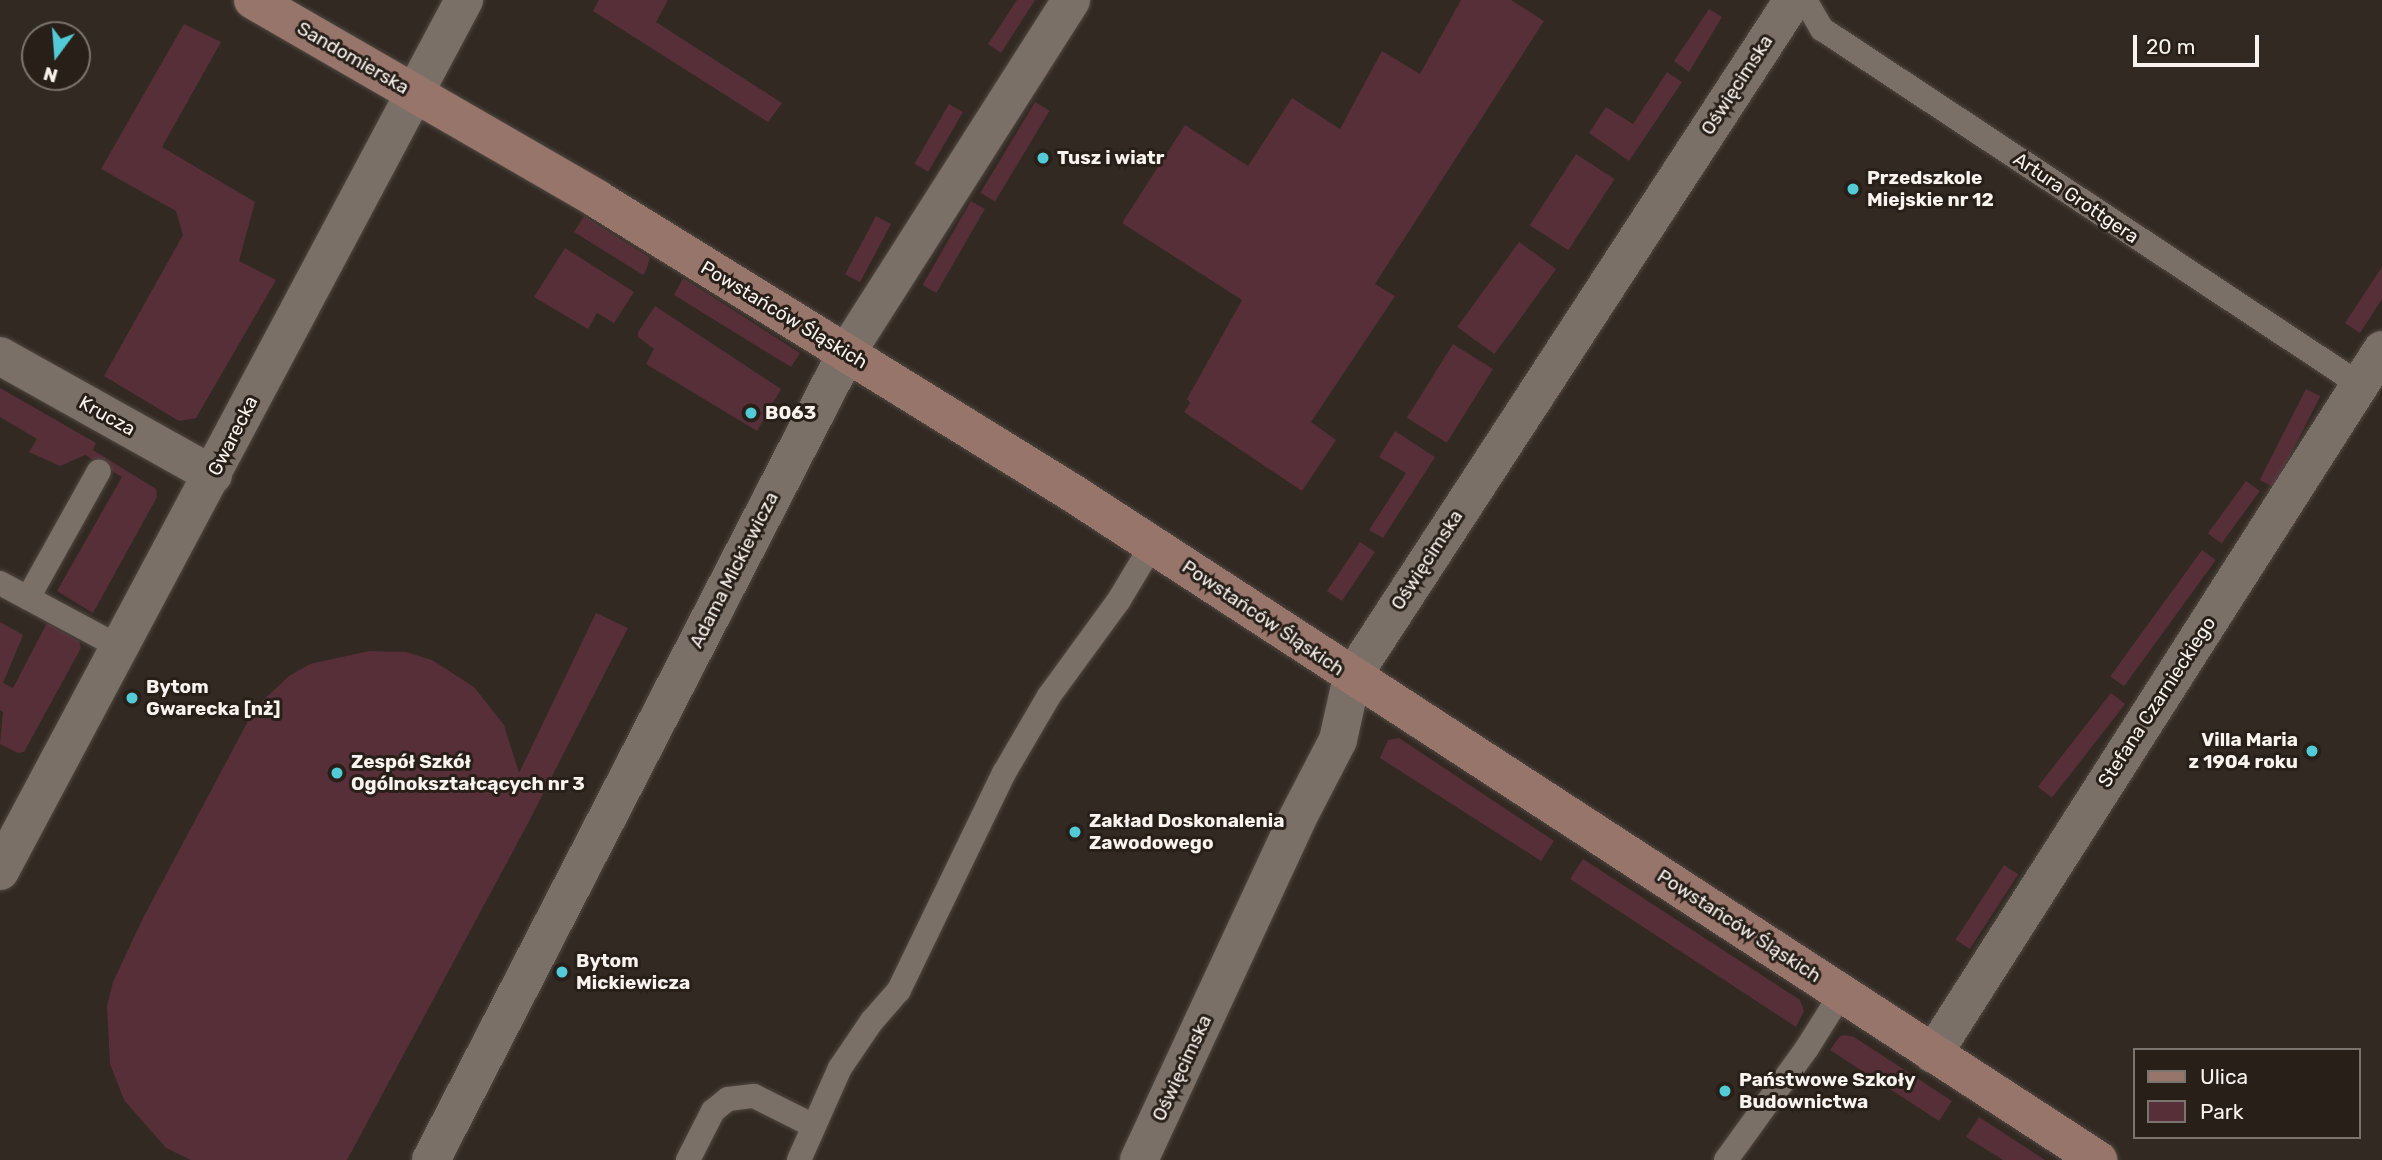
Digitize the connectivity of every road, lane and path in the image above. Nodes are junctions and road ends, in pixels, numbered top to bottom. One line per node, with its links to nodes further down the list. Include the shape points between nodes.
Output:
1 (253, 0): 6 (street, Sandomierska)
2 (464, 0): 6 (street, Gwarecka)
3 (1071, 0): 7 (street, Adama Mickiewicza)
4 (1793, 0): 16 (street, Oświęcimska)
5 (1805, 0): 9 (lane, Artura Grottgera, via 1822,29)
6 (416, 95): 7 (street, Powstańców Śląskich); 11 (street, Gwarecka)
7 (847, 352): 12 (street, Powstańców Śląskich); 21 (street, Adama Mickiewicza)
8 (0, 356): 11 (street, Krucza)
9 (2375, 364): 19 (street, Stefana Czarnieckiego)
10 (99, 471): 14 (lane)
11 (214, 475): 15 (street, Gwarecka)
12 (1152, 545): 16 (street, Powstańców Śląskich); 20 (lane, via 1119,600 1049,696 1004,773 899,990 840,1068)
13 (0, 583): 14 (lane)
14 (28, 598): 15 (lane)
15 (121, 648): 17 (street, Gwarecka)
16 (1352, 677): 18 (street, Powstańców Śląskich); 24 (street, Oświęcimska, via 1338,740)
17 (2, 862)
18 (1841, 994): 19 (street, Powstańców Śląskich); 25 (lane)
19 (1933, 1054): 26 (street, Powstańców Śląskich)
20 (814, 1126): 22 (lane, via 754,1096 728,1099 713,1111); 23 (lane)
21 (431, 1160)
22 (688, 1160)
23 (799, 1160)
24 (1139, 1160)
25 (1726, 1160)
26 (2098, 1160)

